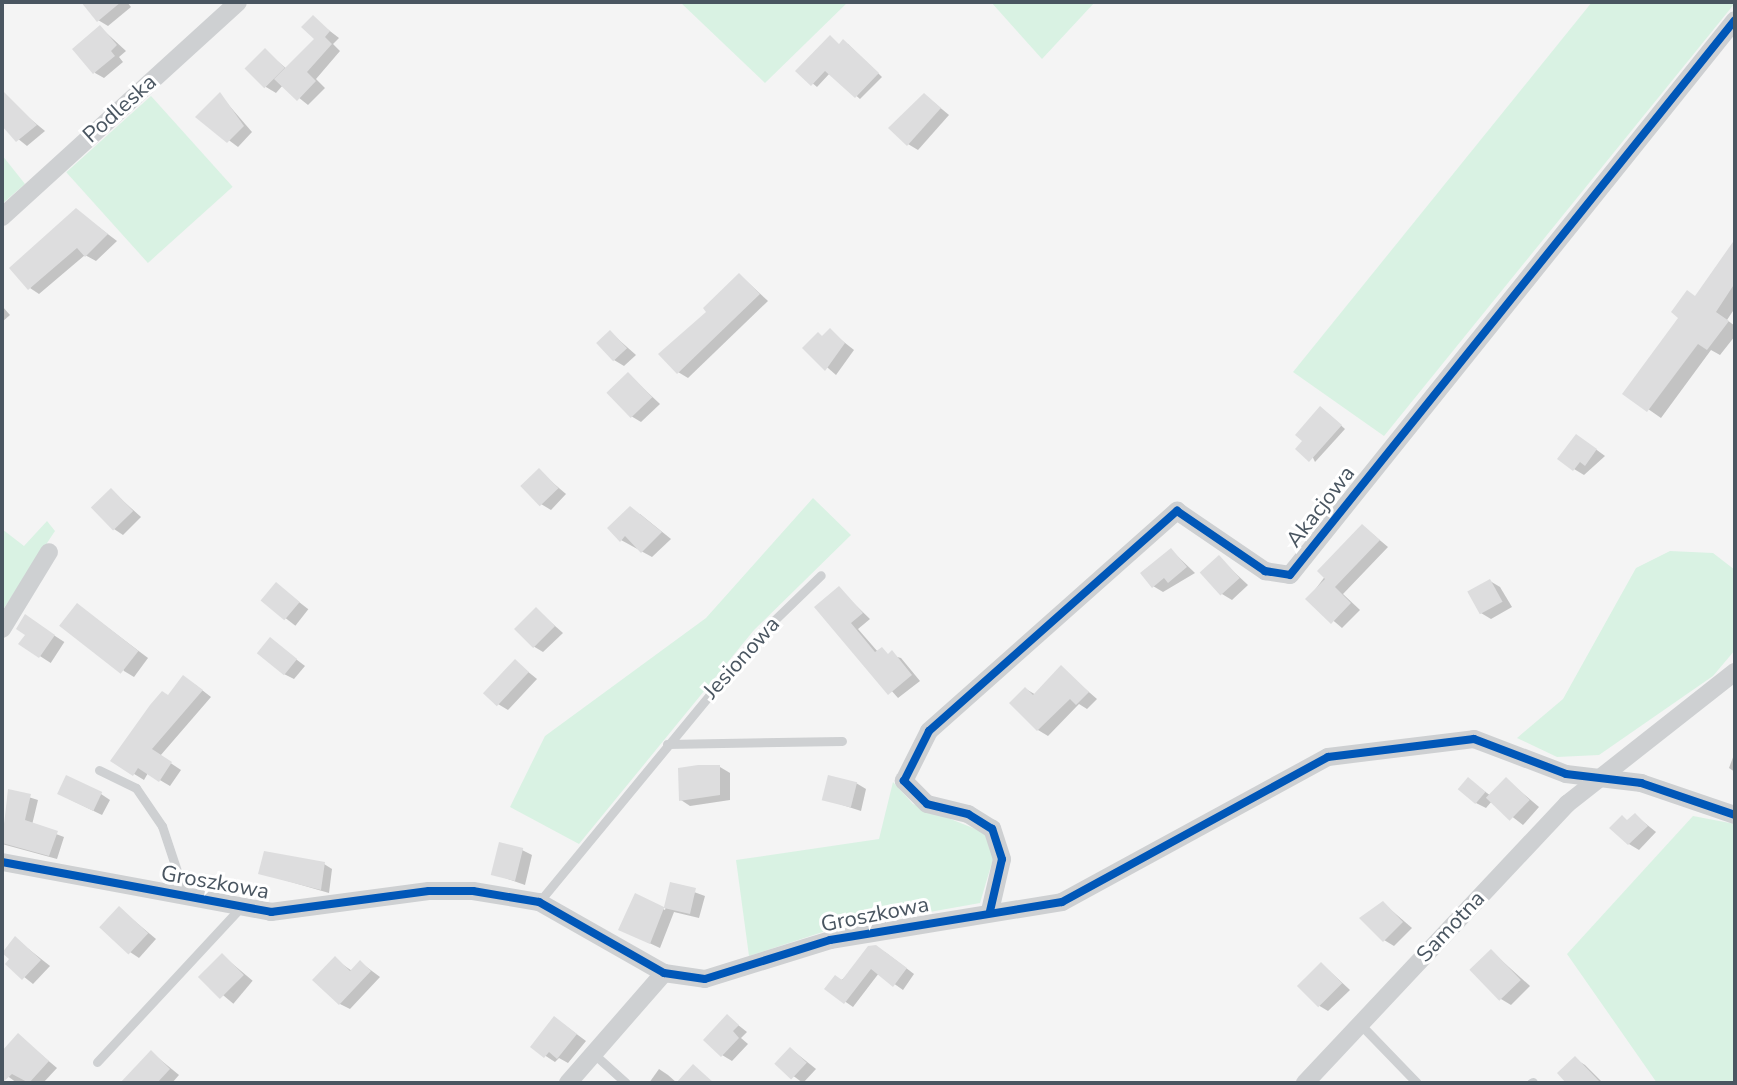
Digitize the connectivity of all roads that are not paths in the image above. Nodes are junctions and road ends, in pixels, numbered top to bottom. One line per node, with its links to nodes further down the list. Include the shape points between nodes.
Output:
1 (238, 2): 3 (street, Podleska)
2 (1735, 20): 17 (street, Akacjowa, via 1290,575 1265,571 1177,511 929,731 904,781 927,804 968,814 992,829 1002,870)
3 (2, 217)
4 (49, 552): 6 (street)
5 (821, 575): 9 (lane, Jesionowa, via 761,633)
6 (2, 629)
7 (1735, 672): 11 (street, Samotna)
8 (842, 741): 9 (lane)
9 (667, 744): 15 (lane, Jesionowa)
10 (99, 770): 14 (lane, via 136,788 162,826)
11 (1600, 775): 12 (street, Groszkowa); 17 (street, Groszkowa, via 1566,774 1474,739 1328,757 1062,902); 19 (street, Samotna)
12 (1735, 815)
13 (2, 862): 14 (street, Groszkowa)
14 (185, 895): 16 (street, Groszkowa)
15 (539, 902): 16 (street, Groszkowa, via 473,891 429,891 296,912); 18 (street, Groszkowa)
16 (239, 909): 21 (lane)
17 (990, 911): 18 (street, Groszkowa, via 830,940 705,979)
18 (664, 973): 20 (street)
19 (1360, 1024): 24 (street, Samotna); 25 (lane)
20 (594, 1054): 22 (street); 23 (lane)
21 (97, 1062)
22 (568, 1083)
23 (626, 1083)
24 (1305, 1083)
25 (1417, 1083)

